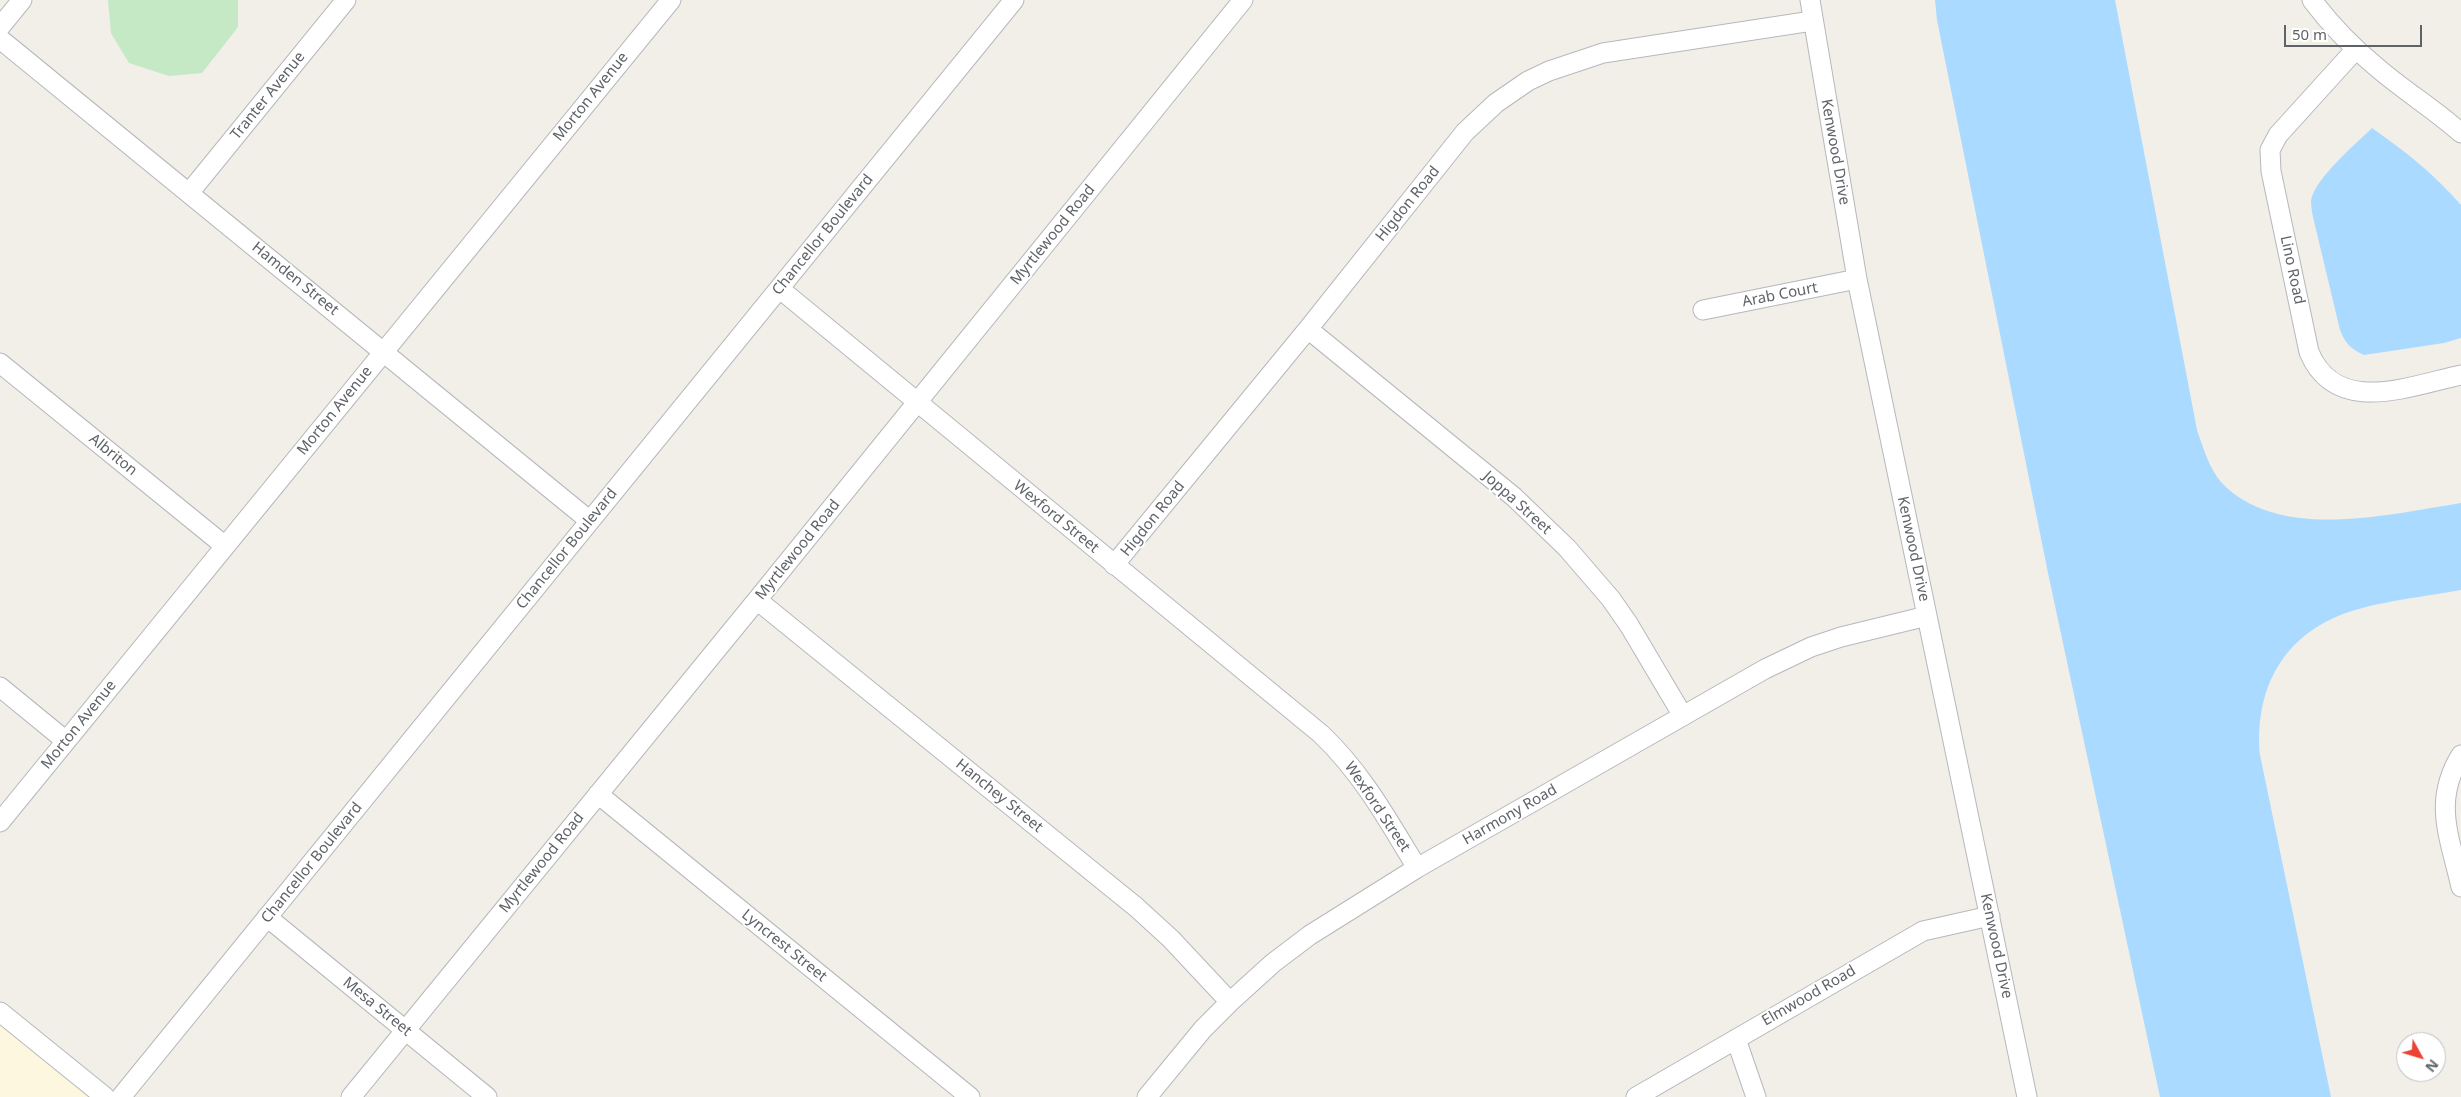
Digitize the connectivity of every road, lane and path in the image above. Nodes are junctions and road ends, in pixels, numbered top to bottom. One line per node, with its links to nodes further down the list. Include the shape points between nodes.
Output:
1 (22, 0): 9 (street)
2 (346, 0): 13 (street, Tranter Avenue)
3 (671, 0): 18 (street, Morton Avenue)
4 (1014, 0): 15 (street, Chancellor Boulevard)
5 (1243, 0): 21 (street, Myrtlewood Road)
6 (1810, 0): 8 (street, Kenwood Drive)
7 (2312, 0): 11 (street)
8 (1812, 22): 14 (street, Kenwood Drive); 17 (street, Higdon Road, via 1603,53 1567,63 1528,81 1496,102 1465,132)
9 (0, 27)
10 (0, 39): 13 (street, Hamden Street)
11 (2356, 49): 12 (street); 20 (street, Lino Road, via 2278,135 2270,150 2271,171 2309,352 2327,378 2347,390 2360,393 2376,393)
12 (2461, 134)
13 (189, 193): 18 (street, Hamden Street)
14 (1857, 279): 16 (street, Arab Court); 26 (street, Kenwood Drive)
15 (780, 289): 21 (street, Wexford Street); 22 (street, Chancellor Boulevard)
16 (1703, 310)
17 (1308, 329): 24 (street, Higdon Road); 28 (street, Joppa Street, via 1514,497 1567,548 1629,625)
18 (384, 352): 22 (street, Hamden Street); 23 (street, Morton Avenue)
19 (0, 363): 23 (street, Albriton)
20 (2461, 375)
21 (917, 402): 24 (street, Wexford Street); 25 (street, Myrtlewood Road)
22 (590, 520): 36 (street, Chancellor Boulevard)
23 (225, 546): 29 (street, Morton Avenue)
24 (1114, 565): 33 (street, Wexford Street, via 1315,728 1340,753 1371,792)
25 (757, 600): 31 (street, Myrtlewood Road); 37 (street, Hanchey Street, via 1136,907)
26 (1927, 616): 28 (street, Harmony Road, via 1841,637 1811,648 1765,669); 35 (street, Kenwood Drive)
27 (0, 687): 29 (street)
28 (1683, 716): 33 (street, Harmony Road)
29 (66, 741): 32 (street, Morton Avenue)
30 (2461, 755): 34 (street, via 2445,791 2444,807)
31 (598, 794): 39 (street, Myrtlewood Road); 45 (street, Lyncrest Street)
32 (0, 822)
33 (1417, 868): 37 (street, Harmony Road, via 1310,936 1273,963)
34 (2461, 887)
35 (1990, 916): 40 (street, Elmwood Road, via 1923,931); 49 (street, Kenwood Drive)
36 (267, 918): 39 (street, Mesa Street); 42 (street, Chancellor Boulevard)
37 (1230, 1002): 46 (street, Harmony Road)
38 (0, 1012): 41 (street)
39 (405, 1030): 43 (street, Myrtlewood Road); 44 (street, Mesa Street)
40 (1736, 1039): 47 (street, Elmwood Road); 48 (street)
41 (105, 1097)
42 (121, 1097)
43 (351, 1097)
44 (487, 1097)
45 (970, 1097)
46 (1147, 1097)
47 (1636, 1097)
48 (1756, 1097)
49 (2027, 1097)

